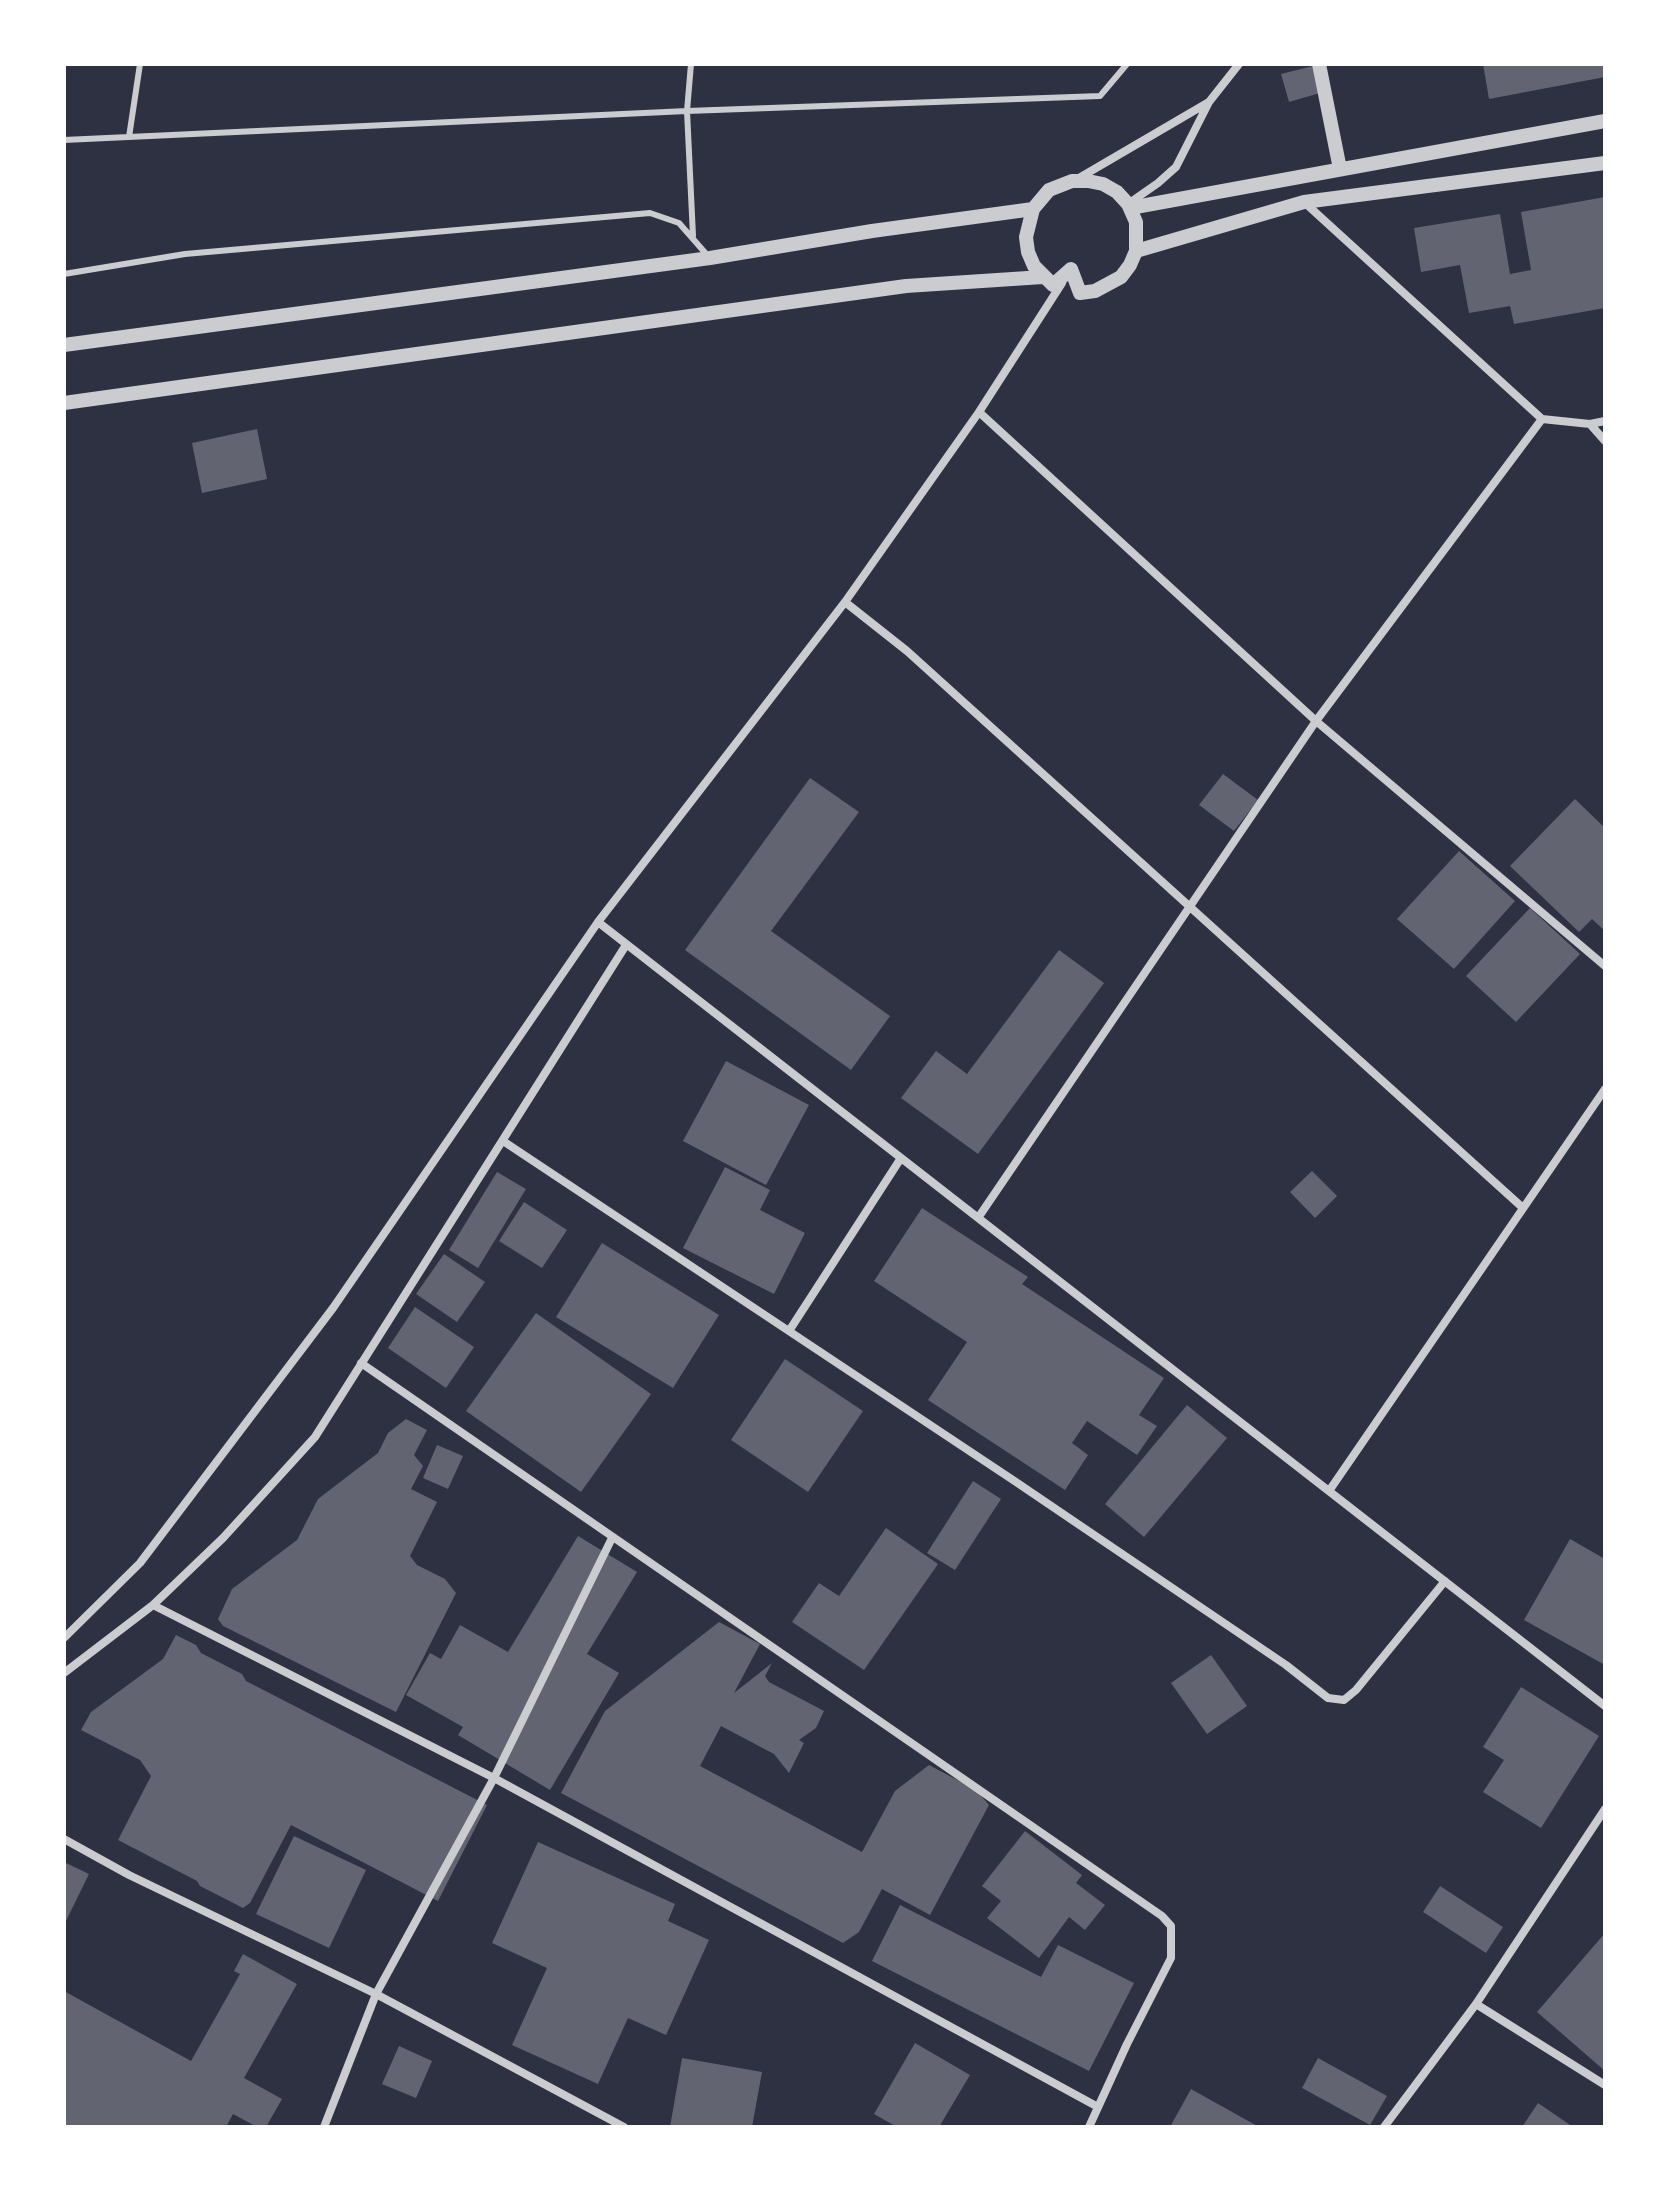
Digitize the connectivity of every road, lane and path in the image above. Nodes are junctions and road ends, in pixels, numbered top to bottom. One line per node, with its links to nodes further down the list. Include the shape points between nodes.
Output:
1 (140, 64): 9 (lane)
2 (691, 64): 7 (lane)
3 (1127, 64): 7 (lane, via 1100,96)
4 (1239, 64): 6 (street)
5 (1319, 64): 12 (street)
6 (1209, 102): 13 (street); 15 (street, via 1176,167)
7 (687, 111): 9 (lane); 17 (lane)
8 (1605, 121): 12 (street)
9 (129, 137): 10 (lane)
10 (64, 140)
11 (1605, 163): 14 (street)
12 (1340, 169): 15 (street)
13 (1072, 181): 15 (street, via 1103,184); 16 (street, via 1049,190)
14 (1304, 202): 18 (street); 26 (street)
15 (1129, 206): 18 (street, via 1136,222)
16 (1033, 209): 19 (street); 22 (street, via 1028,252)
17 (693, 236): 19 (lane); 21 (lane, via 679,223 650,213 185,254)
18 (1136, 251): 20 (street, via 1121,277 1095,291 1080,293)
19 (710, 258): 23 (street)
20 (1071, 269): 22 (street, via 1053,285); 25 (street)
21 (64, 274)
22 (1043, 277): 24 (street, via 906,286)
23 (64, 345)
24 (64, 403)
25 (979, 412): 30 (street); 31 (street)
26 (1542, 419): 28 (street); 31 (street)
27 (1605, 421): 28 (street)
28 (1590, 424): 29 (street)
29 (1605, 441)
30 (845, 602): 32 (street, via 907,651); 33 (street)
31 (1316, 721): 32 (street); 35 (street)
32 (1190, 909): 39 (street); 40 (street)
33 (598, 922): 34 (street); 47 (street, via 333,1308 140,1563)
34 (626, 945): 37 (street); 38 (street)
35 (1605, 966)
36 (1605, 1089): 39 (street)
37 (503, 1141): 41 (street); 42 (street)
38 (901, 1158): 40 (street); 41 (street)
39 (1523, 1208): 43 (street)
40 (978, 1218): 43 (street)
41 (789, 1331): 45 (street, via 1328,1698 1344,1700 1356,1690)
42 (361, 1363): 44 (street); 46 (street, via 315,1437)
43 (1329, 1491): 45 (street)
44 (612, 1538): 50 (street); 56 (street, via 1141,1899 1171,1926 1171,1958)
45 (1445, 1581): 49 (street)
46 (153, 1605): 48 (street); 50 (street)
47 (64, 1638)
48 (64, 1673)
49 (1605, 1706)
50 (494, 1778): 53 (street); 56 (street)
51 (1605, 1809): 54 (street)
52 (64, 1839): 53 (street)
53 (376, 1994): 57 (street); 58 (street)
54 (1476, 2004): 55 (street); 60 (street)
55 (1605, 2085)
56 (1098, 2107): 59 (street)
57 (324, 2127)
58 (624, 2127)
59 (1089, 2127)
60 (1384, 2127)

